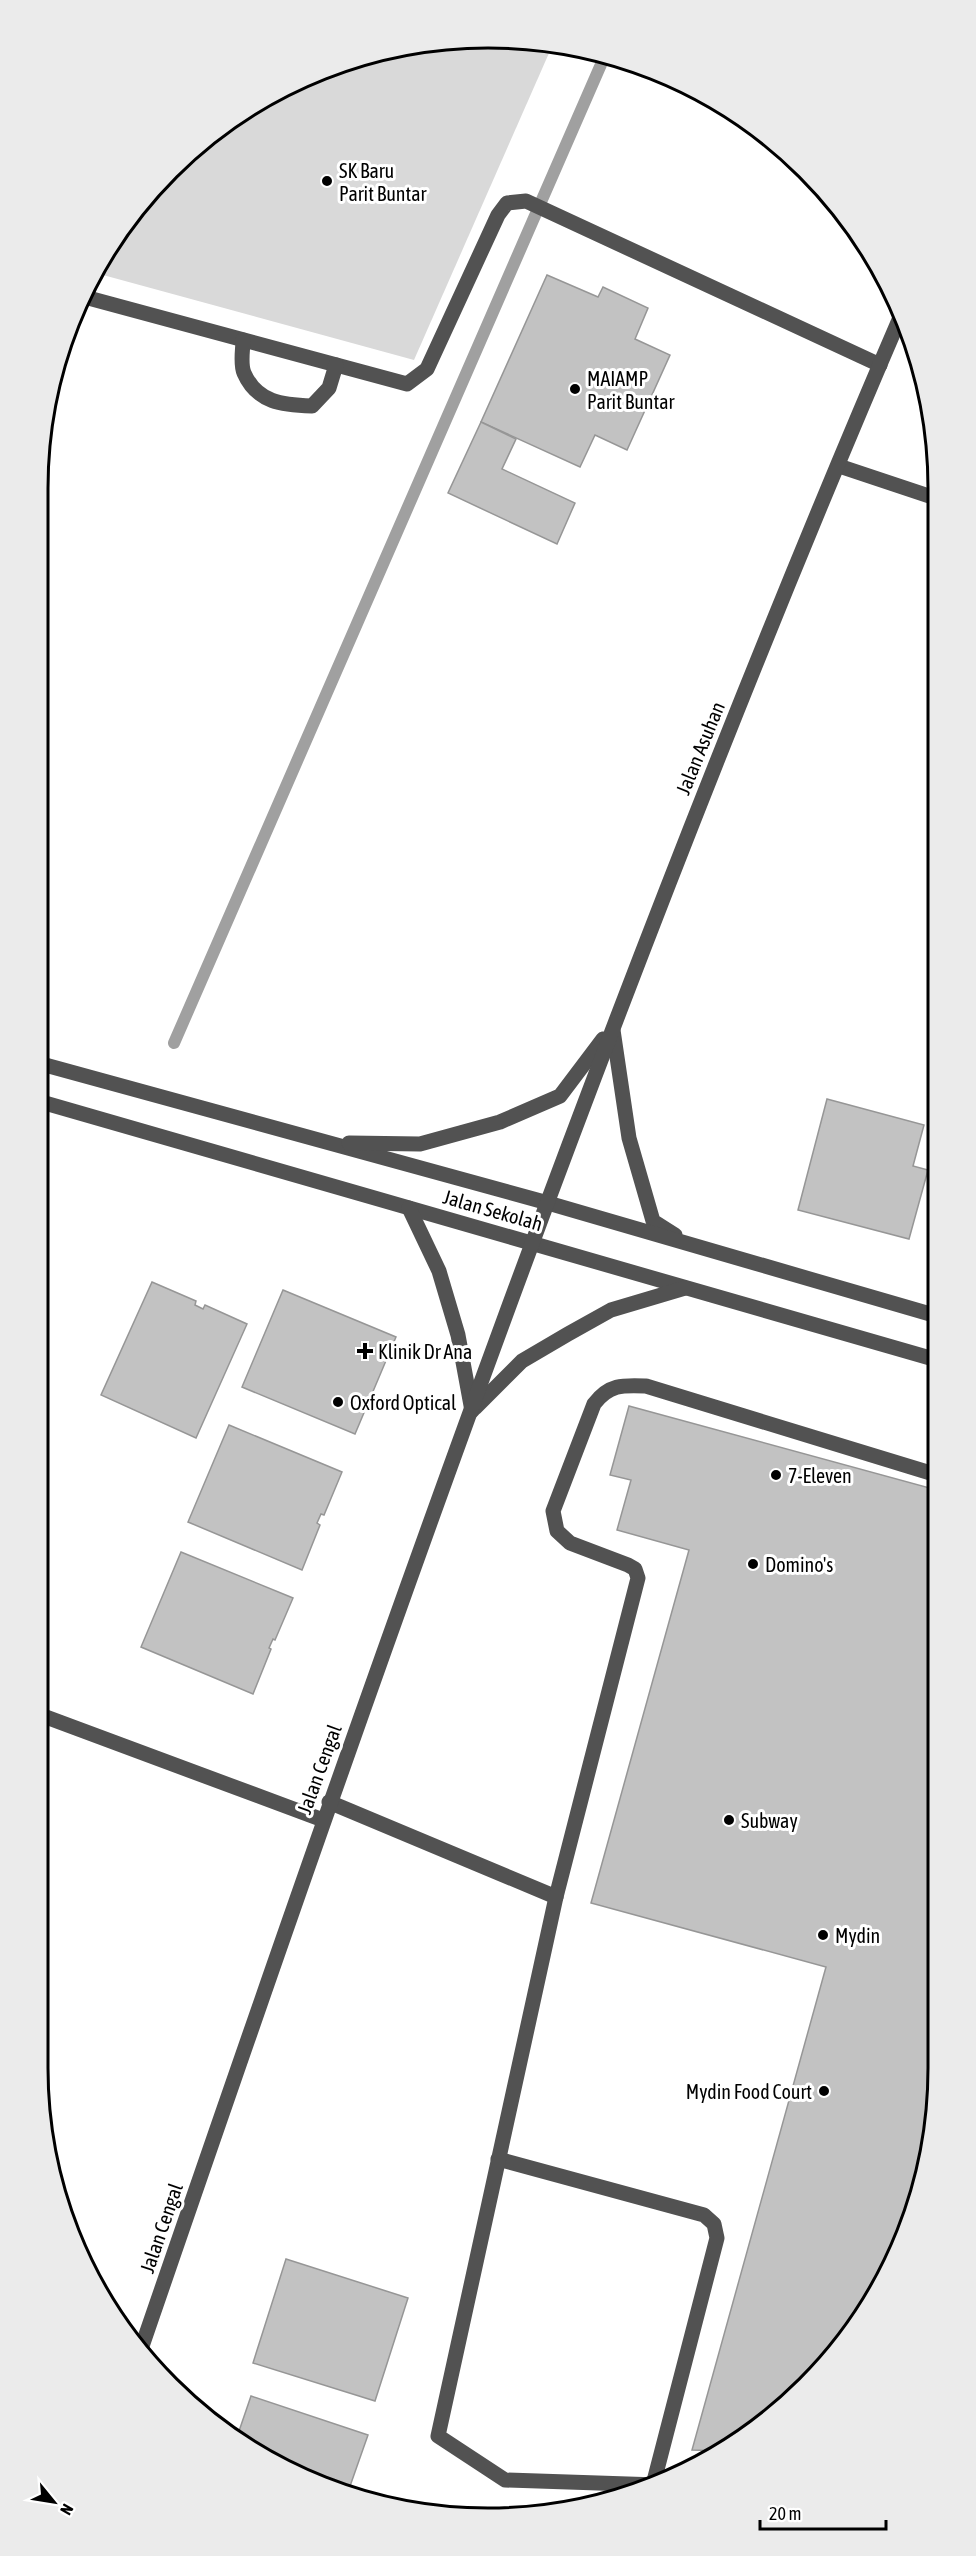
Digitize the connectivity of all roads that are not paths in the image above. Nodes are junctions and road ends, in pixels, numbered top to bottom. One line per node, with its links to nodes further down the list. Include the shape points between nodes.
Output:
1 (91, 299): 3 (street)
2 (897, 325): 5 (street, Jalan Asuhan)
3 (243, 340): 4 (street); 4 (street, via 243,371 257,392 282,405 312,406 329,388)
4 (336, 365): 5 (street, via 406,384 427,369 498,215 507,203 526,201)
5 (880, 365): 6 (street, Jalan Asuhan)
6 (839, 466): 7 (street); 8 (street, Jalan Asuhan)
7 (928, 496)
8 (612, 1027): 11 (street, via 560,1096 500,1122 420,1144); 12 (street, Jalan Asuhan); 15 (street, via 629,1138 653,1221)
9 (48, 1066): 11 (street, Jalan Sekolah)
10 (48, 1104): 13 (street, Jalan Sekolah)
11 (326, 1143): 12 (street, Jalan Sekolah)
12 (548, 1203): 14 (street, Jalan Cengal); 15 (street, Jalan Sekolah)
13 (409, 1208): 14 (street, Jalan Sekolah); 19 (street, via 439,1271 458,1335)
14 (531, 1243): 16 (street, Jalan Sekolah); 19 (street, Jalan Cengal)
15 (692, 1245): 17 (street, Jalan Sekolah)
16 (685, 1288): 18 (street, Jalan Sekolah); 19 (street, via 611,1311 568,1334 522,1361)
17 (928, 1313)
18 (928, 1357)
19 (472, 1411): 22 (street, Jalan Cengal)
20 (928, 1472): 24 (street, via 646,1386 624,1385 603,1392 594,1404 553,1511 557,1531 570,1543 628,1564 638,1578)
21 (48, 1718): 23 (street)
22 (329, 1802): 23 (street, Jalan Cengal); 24 (street)
23 (323, 1820): 26 (street, Jalan Cengal)
24 (556, 1897): 25 (street)
25 (498, 2159): 27 (street, via 704,2215 714,2224 717,2238); 28 (street, via 438,2436 505,2480)
26 (144, 2342)
27 (658, 2474)
28 (631, 2484)

